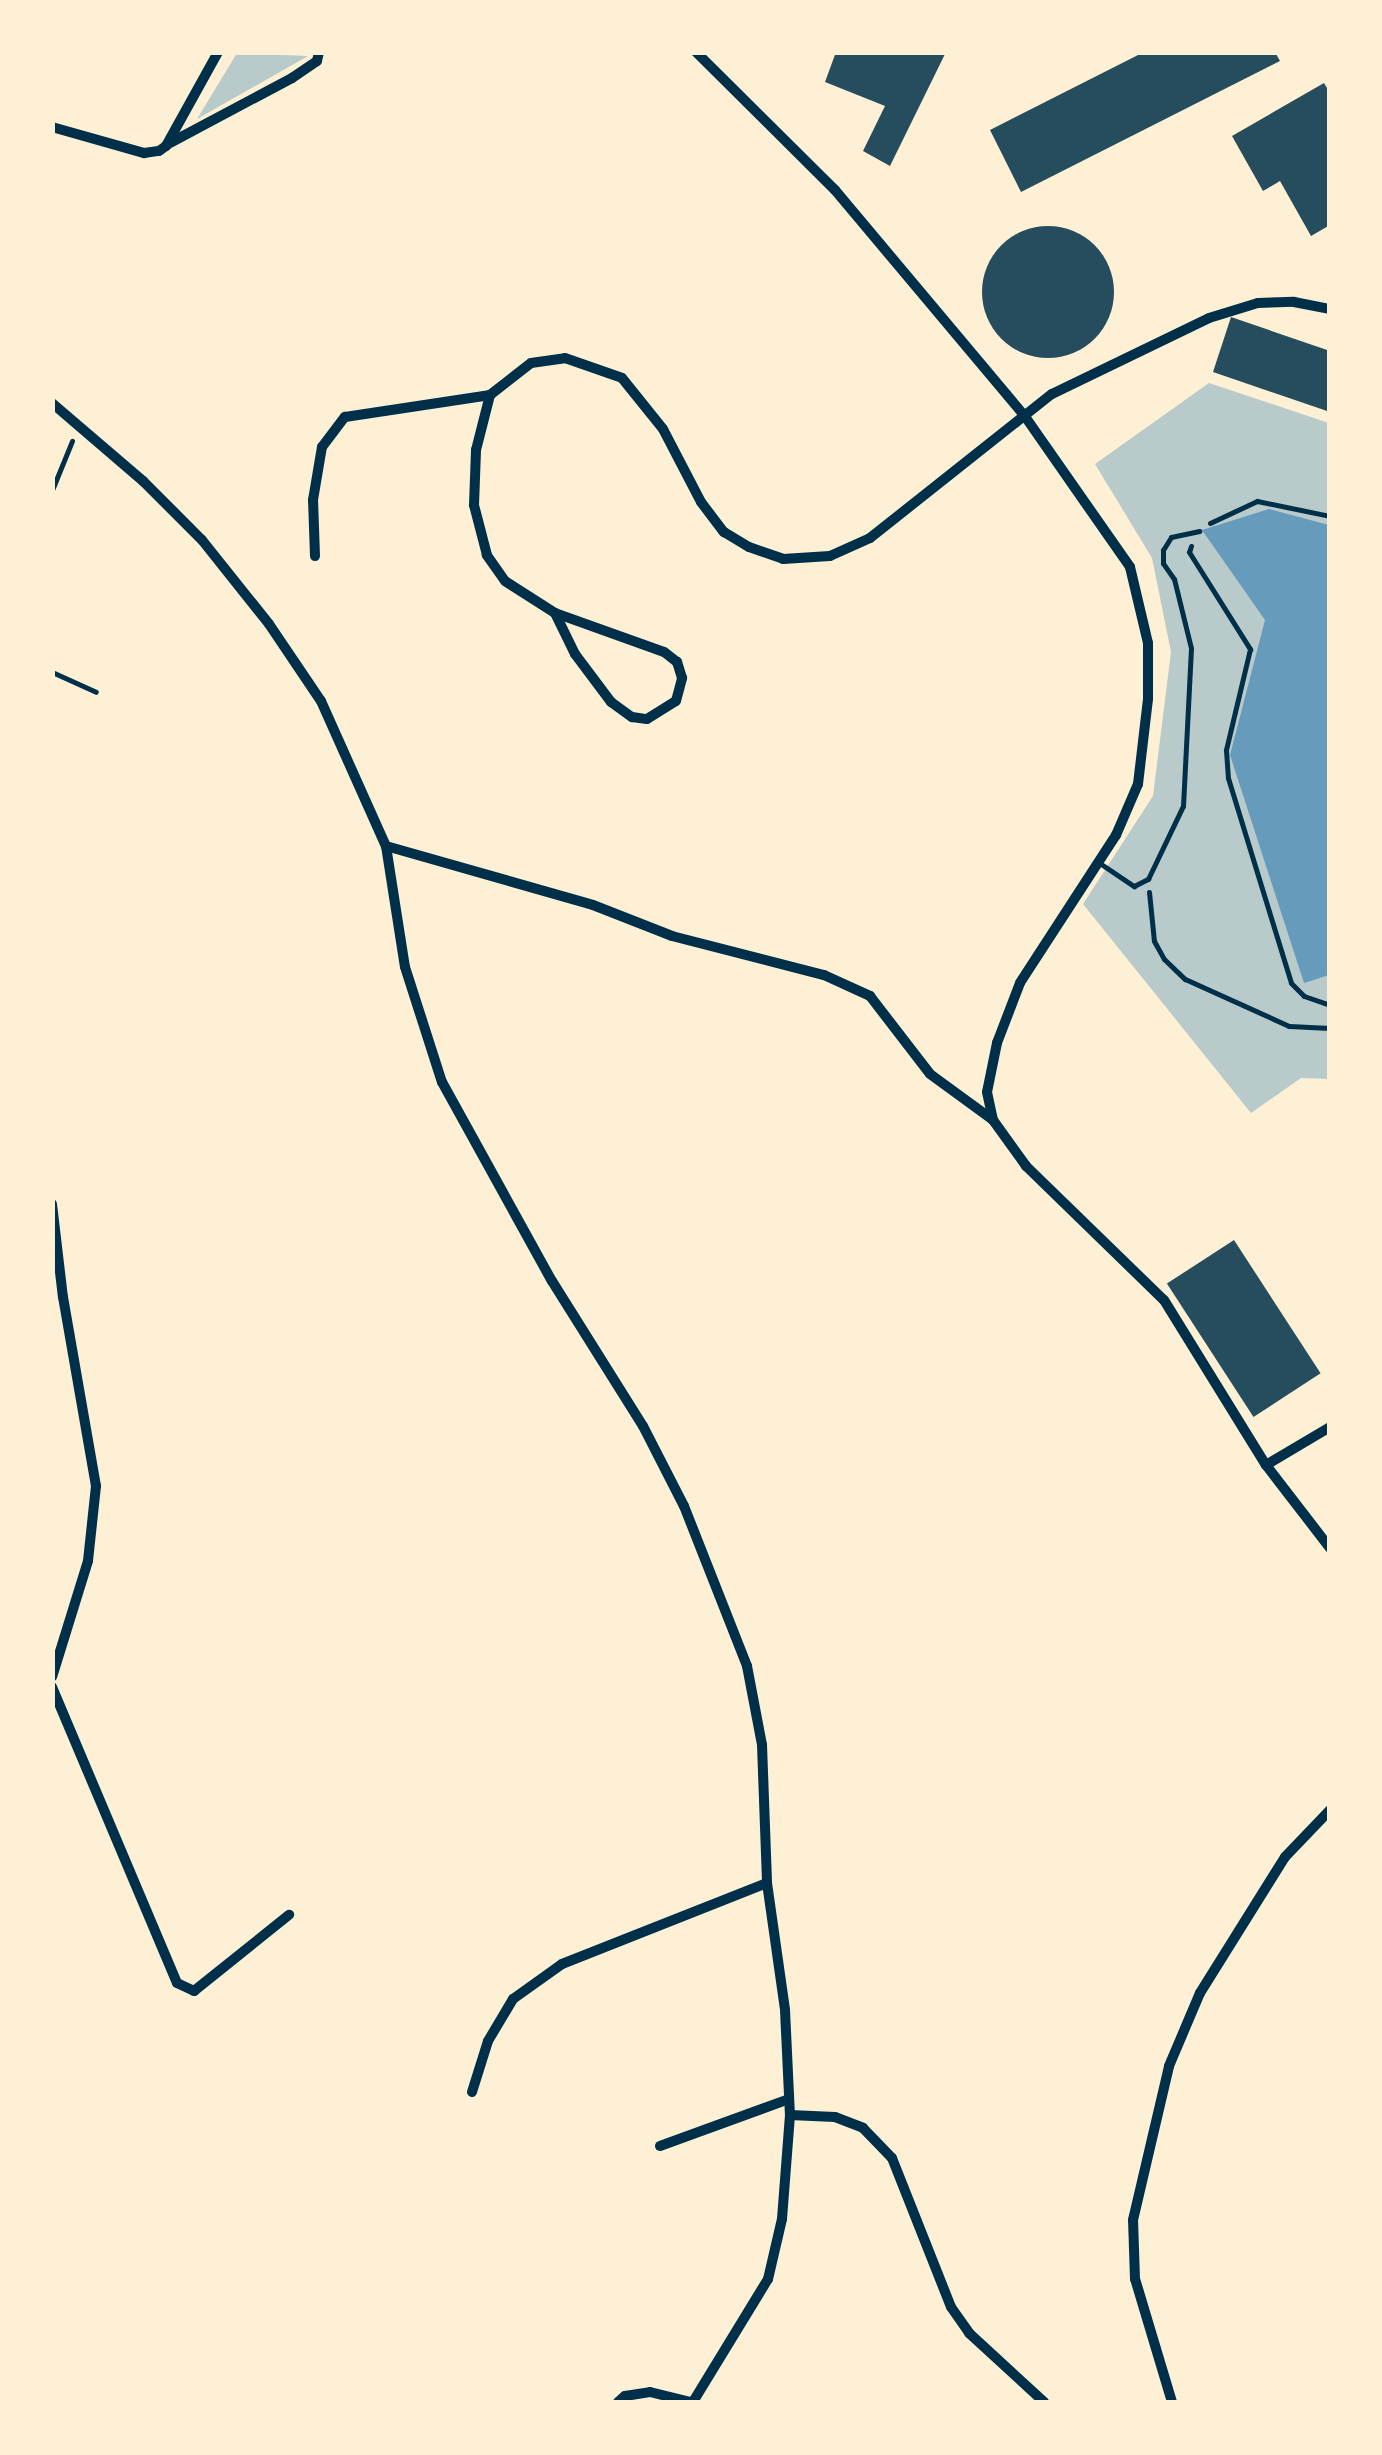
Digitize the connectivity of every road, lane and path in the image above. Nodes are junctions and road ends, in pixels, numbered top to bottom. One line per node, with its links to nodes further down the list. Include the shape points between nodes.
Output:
1 (218, 52): 5 (street)
2 (319, 52): 5 (street, via 292,78)
3 (696, 52): 9 (street, via 835,190)
4 (52, 128): 5 (street, via 144,152)
5 (166, 146)
6 (1330, 309): 9 (street, via 1258,304 1209,318 1052,394)
7 (490, 395): 9 (street, via 531,363 566,358 622,378 663,429 700,502 724,532 783,559 830,556 870,538); 14 (street, via 345,417 322,446); 15 (street, via 476,450 474,505 487,555 505,581)
8 (52, 403): 10 (street)
9 (1024, 415): 19 (street, via 1130,567 1148,643 1138,784)
10 (78, 424): 11 (path); 18 (street, via 202,540 269,624 320,701)
11 (52, 490)
12 (1330, 516): 13 (path, via 1257,501)
13 (1198, 531): 20 (lane, via 1170,538 1163,550 1191,648 1183,806); 21 (path, via 1189,552 1250,648 1226,750 1228,778 1291,983)
14 (315, 556)
15 (555, 613): 15 (street, via 611,702 647,718 676,701 682,678 664,652)
16 (52, 672): 17 (path)
17 (96, 692)
18 (386, 846): 23 (street, via 593,905 672,936 824,975 870,996 930,1074); 32 (street, via 405,967 442,1082 552,1282 651,1442 684,1506 747,1666 762,1744)
19 (1098, 862): 20 (lane, via 1134,886); 23 (street, via 1014,998 987,1092)
20 (1148, 879): 22 (path, via 1154,941 1184,979 1290,1026)
21 (1330, 1005)
22 (1330, 1028)
23 (993, 1120): 27 (street, via 1026,1166 1164,1300)
24 (52, 1204): 25 (street)
25 (58, 1294): 29 (street, via 96,1486 88,1561)
26 (1330, 1427): 27 (street)
27 (1266, 1465): 28 (street)
28 (1330, 1548)
29 (52, 1678)
30 (52, 1687): 33 (street, via 177,1984 194,1991)
31 (1330, 1810): 41 (street, via 1285,1857 1200,1993 1169,2066 1134,2220 1134,2278)
32 (768, 1883): 34 (street, via 562,1964 513,1999 488,2040); 35 (street)
33 (289, 1915)
34 (472, 2092)
35 (789, 2099): 36 (street); 37 (street)
36 (790, 2114): 39 (street, via 782,2219 768,2279); 40 (street, via 835,2116 863,2128 892,2158 951,2307 969,2333)
37 (660, 2146)
38 (618, 2402): 39 (street, via 650,2392)
39 (692, 2402)
40 (1044, 2402)
41 (1172, 2402)

